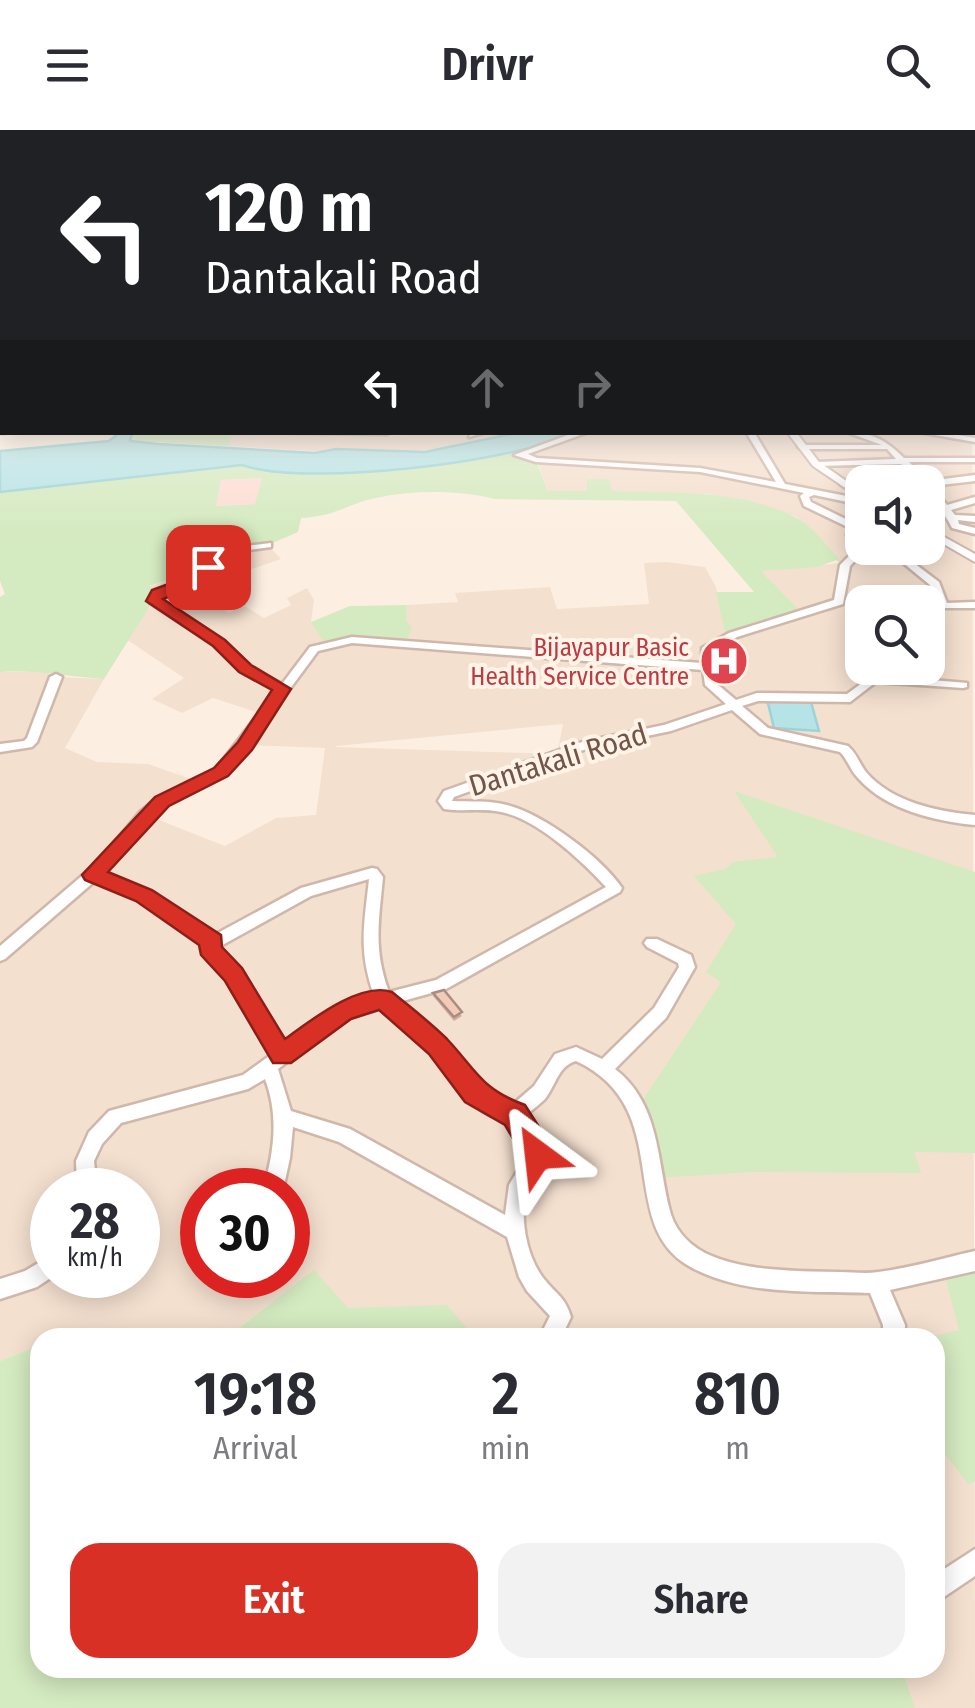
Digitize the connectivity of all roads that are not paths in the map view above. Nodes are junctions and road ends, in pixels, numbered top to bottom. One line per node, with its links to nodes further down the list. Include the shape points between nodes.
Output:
1 (576, 435): 13 (street, via 514,456 658,461)
2 (752, 435): 13 (street)
3 (793, 435): 5 (street)
4 (858, 435): 6 (street)
5 (802, 447): 6 (street); 9 (street)
6 (890, 447): 7 (street)
7 (905, 460): 8 (street); 9 (street); 10 (street)
8 (975, 460)
9 (816, 464): 14 (street)
10 (909, 465)
11 (975, 478): 12 (street)
12 (945, 480)
13 (781, 484): 15 (street)
14 (844, 484)
15 (814, 492): 16 (street); 21 (street, via 804,496 807,504)
16 (845, 497)
17 (975, 500): 19 (street)
18 (945, 507): 19 (street)
19 (950, 513): 20 (street); 22 (street, via 955,526)
20 (975, 518)
21 (845, 523)
22 (975, 531)
23 (945, 541): 25 (street)
24 (268, 544): 32 (street, via 222,556 201,578 158,593 154,601)
25 (975, 559)
26 (846, 565): 29 (street, via 839,602 732,635 706,650)
27 (911, 565): 28 (street, via 935,584 943,606)
28 (975, 606)
29 (708, 667): 32 (street, via 352,640 314,650); 33 (street, via 712,685)
30 (56, 677): 34 (street, via 33,739)
31 (962, 685): 33 (street, via 873,678 850,698 757,697)
32 (282, 689): 36 (street, via 221,772 154,808)
33 (732, 704): 35 (street, via 764,731 844,748 866,780 918,809); 40 (street, Dantakali Road, via 667,728 586,745 449,794 449,806 488,804 526,812 614,888 440,985)
34 (0, 748)
35 (975, 820)
36 (93, 875): 37 (street, via 144,895); 39 (street)
37 (212, 942): 40 (street, via 306,892 372,873 371,954); 41 (street, via 209,949 234,974)
38 (652, 942): 42 (street, via 685,959 686,968 660,1013)
39 (3, 951)
40 (383, 998): 41 (street, Dantakali Road, via 342,1012); 43 (street, via 438,1046 474,1094)
41 (275, 1061): 44 (street); 45 (street, Dantakali Road, via 219,1092 115,1118 95,1138)
42 (604, 1068): 43 (street, via 567,1054); 50 (street, via 638,1107 662,1224 681,1250 720,1270)
43 (515, 1114): 47 (street, via 538,1155 517,1186)
44 (285, 1117): 46 (street); 47 (street, via 344,1136)
45 (86, 1168)
46 (277, 1168)
47 (518, 1233): 52 (street, via 525,1274 557,1305)
48 (975, 1261): 50 (street)
49 (30, 1280): 51 (street)
50 (876, 1282): 53 (street)
51 (0, 1289)
52 (554, 1328)
53 (894, 1328)
54 (975, 1561): 55 (street)
55 (945, 1583)

